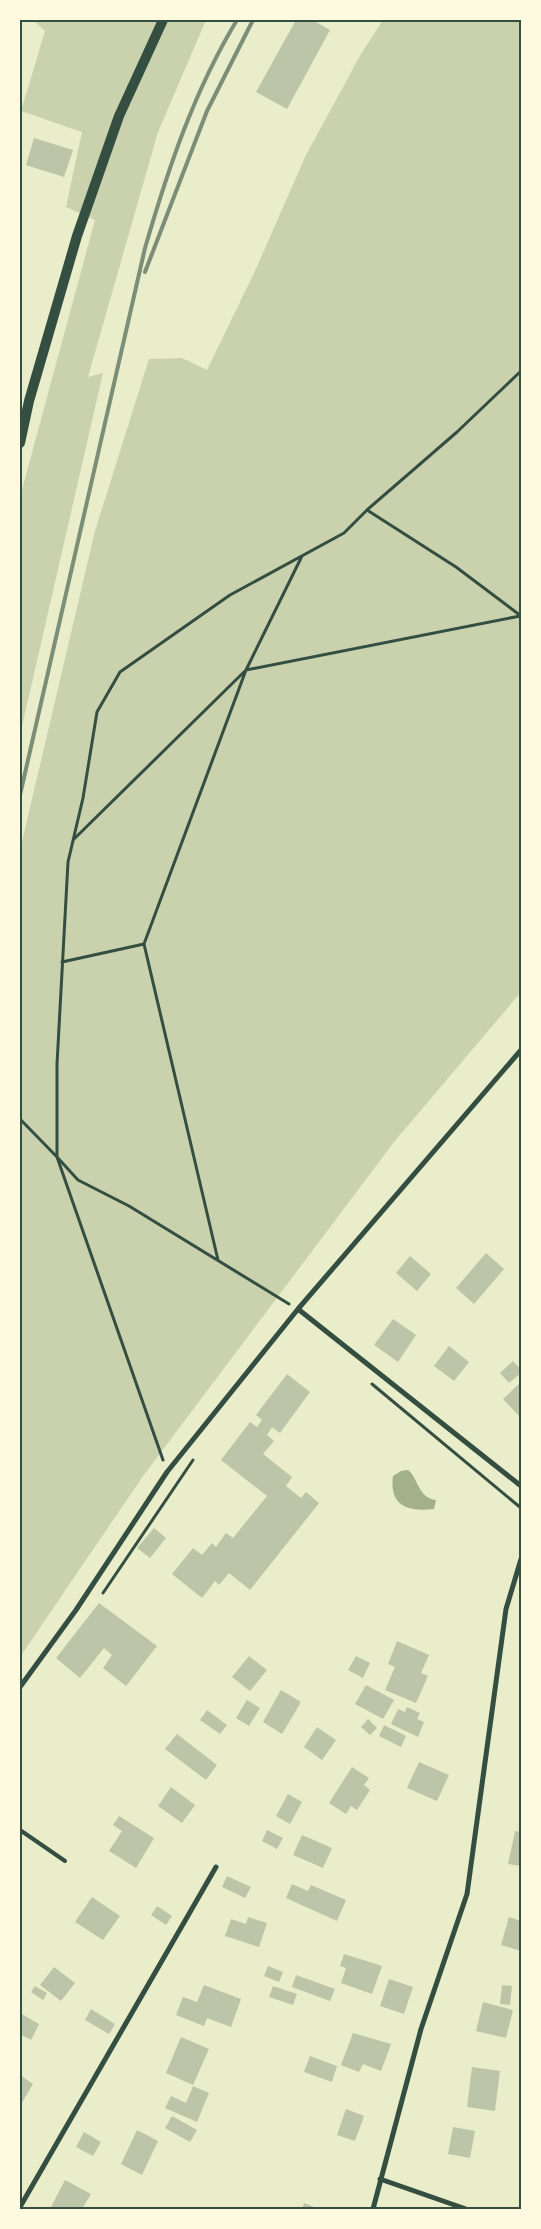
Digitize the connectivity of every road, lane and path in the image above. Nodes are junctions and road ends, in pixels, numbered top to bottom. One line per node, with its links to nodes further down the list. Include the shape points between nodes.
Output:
1 (163, 20): 3 (main road, via 119,116 77,236)
2 (521, 371): 4 (path)
3 (20, 443)
4 (367, 510): 5 (path, via 344,533); 6 (path, via 456,567)
5 (302, 556): 7 (path); 8 (path, via 230,595 120,672 97,712)
6 (521, 616): 7 (path)
7 (246, 670): 8 (path); 9 (path)
8 (74, 839): 10 (path, via 68,862)
9 (144, 944): 10 (path); 14 (path)
10 (62, 962): 13 (path)
11 (521, 1050): 15 (street)
12 (20, 1119): 13 (path)
13 (57, 1157): 14 (path, via 78,1180 129,1206); 18 (path)
14 (218, 1261): 15 (path)
15 (298, 1310): 18 (street); 19 (street)
16 (368, 1381): 20 (path)
17 (199, 1452): 22 (path)
18 (167, 1472): 23 (street, via 76,1610)
19 (521, 1486)
20 (521, 1508)
21 (521, 1559): 27 (street, via 506,1609 467,1894 421,2029)
22 (97, 1601)
23 (20, 1687)
24 (20, 1830): 25 (lane)
25 (65, 1861)
26 (216, 1867): 28 (street)
27 (380, 2179): 29 (street); 30 (street)
28 (20, 2207)
29 (373, 2209)
30 (466, 2209)

